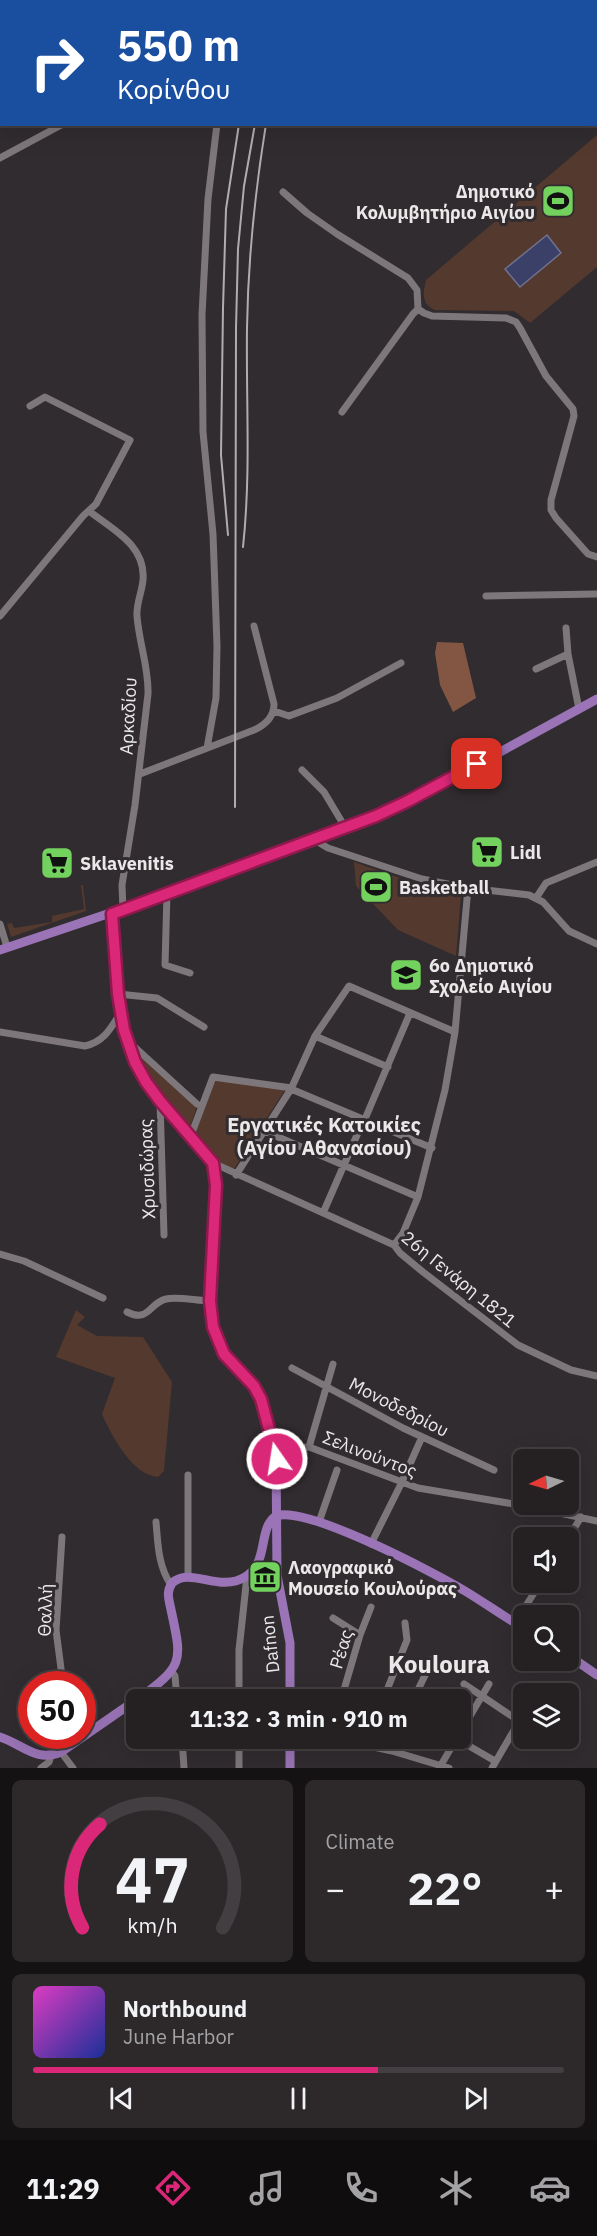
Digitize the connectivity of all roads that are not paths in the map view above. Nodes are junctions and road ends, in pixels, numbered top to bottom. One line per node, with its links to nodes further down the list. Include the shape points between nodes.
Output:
1 (59, 126): 3 (street)
2 (216, 126): 21 (street, via 201,343 217,646)
3 (0, 158)
4 (283, 192): 5 (street, via 337,234 408,278 417,290)
5 (418, 309): 7 (street); 9 (street, via 432,316 506,318 516,322 546,376 573,409 551,510 588,554)
6 (30, 406): 8 (street, via 45,398 130,440)
7 (342, 412)
8 (89, 511): 12 (street); 23 (street, Αρκαδίου, via 130,542 142,567 137,614 148,682)
9 (597, 557)
10 (597, 594): 11 (street)
11 (486, 596)
12 (0, 616)
13 (254, 626): 20 (street)
14 (566, 628): 15 (street)
15 (568, 654): 17 (street); 19 (street)
16 (401, 663): 20 (street, via 337,698 288,716)
17 (536, 669)
18 (597, 699): 19 (main road)
19 (579, 709): 24 (main road, via 408,801)
20 (274, 711): 21 (street, via 262,726)
21 (210, 747): 23 (street)
22 (302, 770): 24 (street, via 324,792)
23 (140, 774): 30 (street, Αρκαδίου, via 122,885)
24 (345, 827): 25 (main road)
25 (313, 839): 27 (street, via 328,848 422,879); 28 (main road)
26 (597, 862): 29 (street, via 546,883)
27 (468, 888): 29 (street, via 522,892); 41 (street)
28 (167, 894): 30 (main road); 35 (street, via 165,965)
29 (536, 898): 33 (street, via 569,931)
30 (123, 910): 31 (main road)
31 (112, 914): 34 (main road); 36 (main road)
32 (0, 924): 34 (street)
33 (597, 944)
34 (4, 949)
35 (190, 973)
36 (118, 994): 37 (main road); 39 (street, via 157,998)
37 (121, 1012): 40 (street, via 104,1037 85,1046); 43 (main road)
38 (410, 1013): 41 (street); 42 (street, via 349,986); 44 (street)
39 (204, 1027)
40 (0, 1032)
41 (455, 1032): 51 (street)
42 (315, 1036): 44 (street); 45 (street)
43 (127, 1040): 46 (main road, via 142,1076); 47 (street)
44 (388, 1067): 48 (street)
45 (292, 1088): 48 (street); 49 (street); 50 (street, via 213,1077)
46 (160, 1101): 50 (main road); 57 (street, Χρυσιδώρας)
47 (197, 1104)
48 (364, 1119): 51 (street); 53 (street)
49 (264, 1131): 53 (street); 54 (street)
50 (190, 1138): 52 (main road)
51 (432, 1148): 55 (street)
52 (213, 1163): 54 (street, 26η Γενάρη 1821); 61 (main road, Dafnon, via 216,1185)
53 (344, 1165): 55 (street); 56 (street)
54 (236, 1175): 56 (street, 26η Γενάρη 1821)
55 (418, 1197): 58 (street)
56 (323, 1213): 58 (street, 26η Γενάρη 1821)
57 (164, 1235)
58 (394, 1245): 65 (street, 26η Γενάρη 1821, via 518,1345 571,1370)
59 (0, 1254): 60 (street)
60 (103, 1298)
61 (210, 1301): 62 (street, via 167,1299 142,1315); 69 (main road, Dafnon, via 213,1327 224,1354 258,1393)
62 (127, 1312)
63 (333, 1364): 66 (street)
64 (292, 1368): 66 (street, Μονοδεδρίου)
65 (597, 1376)
66 (326, 1387): 67 (street, Μονοδεδρίου); 68 (street)
67 (422, 1437): 71 (street, Μονοδεδρίου); 73 (street)
68 (309, 1447): 69 (street, Σελινούντος); 73 (street, Σελινούντος)
69 (274, 1448): 74 (main road, Dafnon)
70 (337, 1470): 78 (street)
71 (494, 1470)
72 (188, 1475): 82 (street)
73 (401, 1484): 75 (street, Σελινούντος); 81 (street)
74 (276, 1516): 78 (main road, via 285,1514); 83 (main road, via 269,1523 258,1563); 100 (main road, Dafnon, via 277,1575 290,1643)
75 (582, 1517): 76 (street, Σελινούντος); 79 (street)
76 (597, 1521)
77 (156, 1522): 84 (street, via 160,1563)
78 (319, 1522): 81 (main road)
79 (576, 1527)
80 (62, 1538): 92 (street, Θαλλή, via 56,1630)
81 (371, 1544): 87 (main road, via 464,1590)
82 (188, 1576): 83 (main road, via 224,1584); 84 (main road)
83 (247, 1576): 99 (street)
84 (171, 1585): 93 (main road, via 168,1595 178,1649)
85 (371, 1607): 89 (street, Ρέας)
86 (333, 1618): 89 (street)
87 (513, 1622)
88 (405, 1623): 102 (street, via 406,1640)
89 (360, 1635): 101 (street, Ρέας)
90 (434, 1657): 103 (street)
91 (579, 1662): 94 (main road)
92 (61, 1671)
93 (171, 1671): 97 (main road); 98 (street)
94 (597, 1675)
95 (464, 1684): 104 (street)
96 (489, 1684): 104 (street)
97 (152, 1689)
98 (176, 1689)
99 (239, 1689)
100 (290, 1689)
101 (344, 1689)
102 (387, 1689)
103 (418, 1689)
104 (481, 1697): 106 (street); 107 (street)
105 (126, 1707): 108 (main road)
106 (471, 1714)
107 (513, 1717)
108 (96, 1726)
109 (513, 1732): 121 (street)
110 (0, 1737): 120 (main road, via 28,1752)
111 (471, 1747): 121 (street)
112 (64, 1749): 119 (main road)
113 (183, 1749): 125 (street)
114 (239, 1749): 126 (street)
115 (290, 1749): 127 (main road)
116 (380, 1749): 118 (street)
117 (451, 1749): 122 (street)
118 (392, 1751): 122 (street)
119 (61, 1752): 120 (main road); 124 (street)
120 (51, 1756): 123 (street)
121 (494, 1765)
122 (442, 1766)
123 (41, 1768)
124 (73, 1768)
125 (184, 1768)
126 (239, 1768)
127 (290, 1768)

